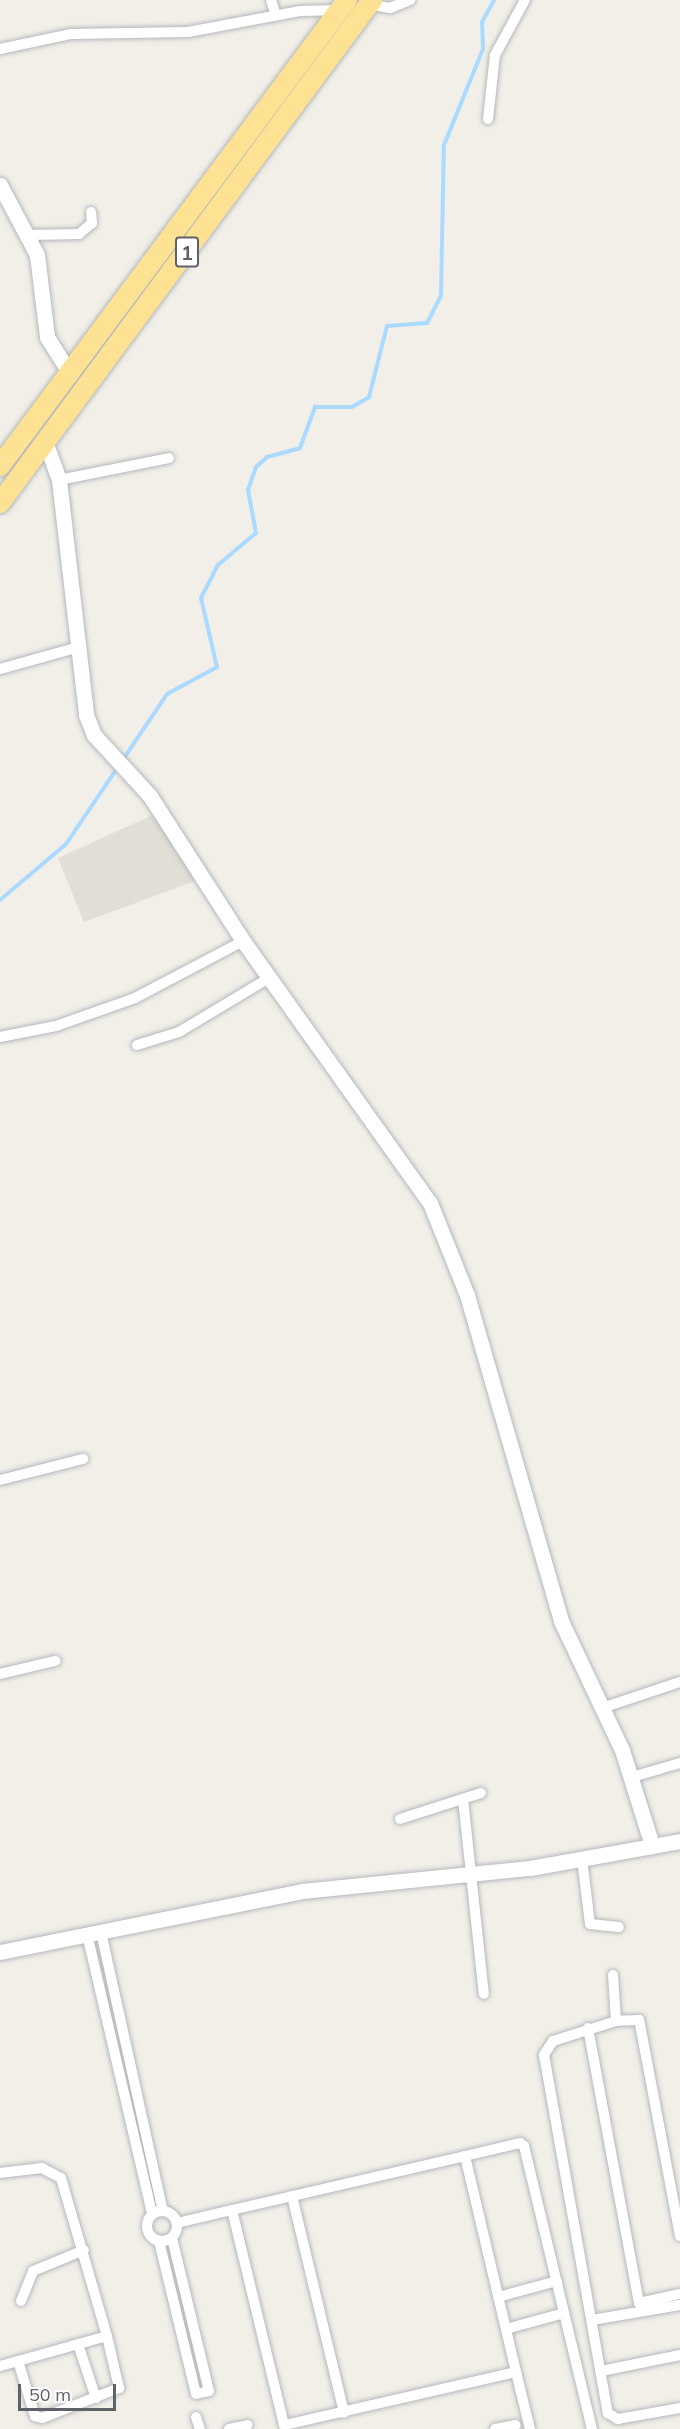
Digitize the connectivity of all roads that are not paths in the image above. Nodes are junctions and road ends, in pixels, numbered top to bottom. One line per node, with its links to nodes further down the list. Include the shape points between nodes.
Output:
1 (271, 0): 6 (street)
2 (410, 0): 4 (street, via 390,8)
3 (525, 0): 8 (street, via 498,44)
4 (370, 2): 13 (highway, 1)
5 (344, 5): 6 (street); 12 (highway, 1)
6 (276, 15): 7 (street, via 188,32 71,34)
7 (0, 49)
8 (488, 118)
9 (0, 185): 11 (street)
10 (91, 212): 11 (street, via 92,223 80,234)
11 (28, 235): 12 (street, via 41,273 47,337)
12 (69, 372): 15 (highway, 1)
13 (46, 444): 16 (street); 17 (highway, 1)
14 (170, 458): 16 (street)
15 (0, 466)
16 (59, 480): 18 (street)
17 (0, 503)
18 (79, 647): 19 (street); 20 (street, via 86,715 94,735 169,823)
19 (0, 669)
20 (243, 941): 21 (street); 22 (street, via 135,998 56,1026)
21 (269, 978): 23 (street, via 179,1032); 29 (street, via 430,1203 467,1295 561,1621)
22 (0, 1037)
23 (137, 1045)
24 (83, 1459): 25 (street)
25 (0, 1480)
26 (55, 1661): 27 (street)
27 (0, 1674)
28 (680, 1682): 29 (street)
29 (602, 1708): 31 (street)
30 (680, 1763): 31 (street)
31 (632, 1777): 36 (street)
32 (481, 1793): 33 (street)
33 (463, 1798): 34 (street); 38 (street)
34 (400, 1819)
35 (680, 1841): 36 (street)
36 (652, 1845): 37 (street)
37 (582, 1859): 38 (street); 39 (street, via 590,1924)
38 (472, 1872): 40 (street, via 302,1891); 43 (street)
39 (619, 1927)
40 (94, 1933): 41 (street); 50 (street)
41 (0, 1952)
42 (613, 1975): 44 (street)
43 (484, 1994)
44 (616, 2021): 45 (street); 52 (street, via 634,2017 640,2024)
45 (588, 2028): 61 (street); 63 (street, via 553,2041 544,2055)
46 (465, 2156): 48 (street); 56 (street, via 523,2144); 58 (street)
47 (0, 2173): 55 (street, via 42,2168 62,2178)
48 (292, 2196): 49 (street); 74 (street)
49 (232, 2210): 51 (street); 74 (street, via 281,2424)
50 (157, 2212): 51 (street); 54 (street, via 147,2229)
51 (177, 2223): 53 (street)
52 (680, 2236)
53 (172, 2238): 54 (street); 54 (street, via 209,2391 196,2394)
54 (159, 2241)
55 (84, 2250): 59 (street, via 33,2271); 65 (street)
56 (556, 2281): 58 (street); 62 (street)
57 (680, 2294): 61 (street)
58 (498, 2297): 64 (street)
59 (21, 2301)
60 (680, 2305): 61 (street)
61 (640, 2307): 63 (street)
62 (564, 2313): 64 (street); 82 (street)
63 (592, 2320): 70 (street)
64 (506, 2329): 71 (street)
65 (107, 2336): 66 (street); 72 (street, via 120,2386)
66 (78, 2344): 68 (street); 72 (street)
67 (680, 2355): 70 (street)
68 (18, 2361): 69 (street); 72 (street, via 39,2418)
69 (0, 2366)
70 (601, 2371): 73 (street, via 613,2419)
71 (516, 2372): 74 (street); 81 (street)
72 (96, 2398)
73 (680, 2408)
74 (344, 2413)
75 (196, 2417): 78 (street)
76 (248, 2425): 79 (street)
77 (516, 2425): 80 (street)
78 (200, 2429)
79 (229, 2429)
80 (495, 2429)
81 (530, 2429)
82 (592, 2429)

